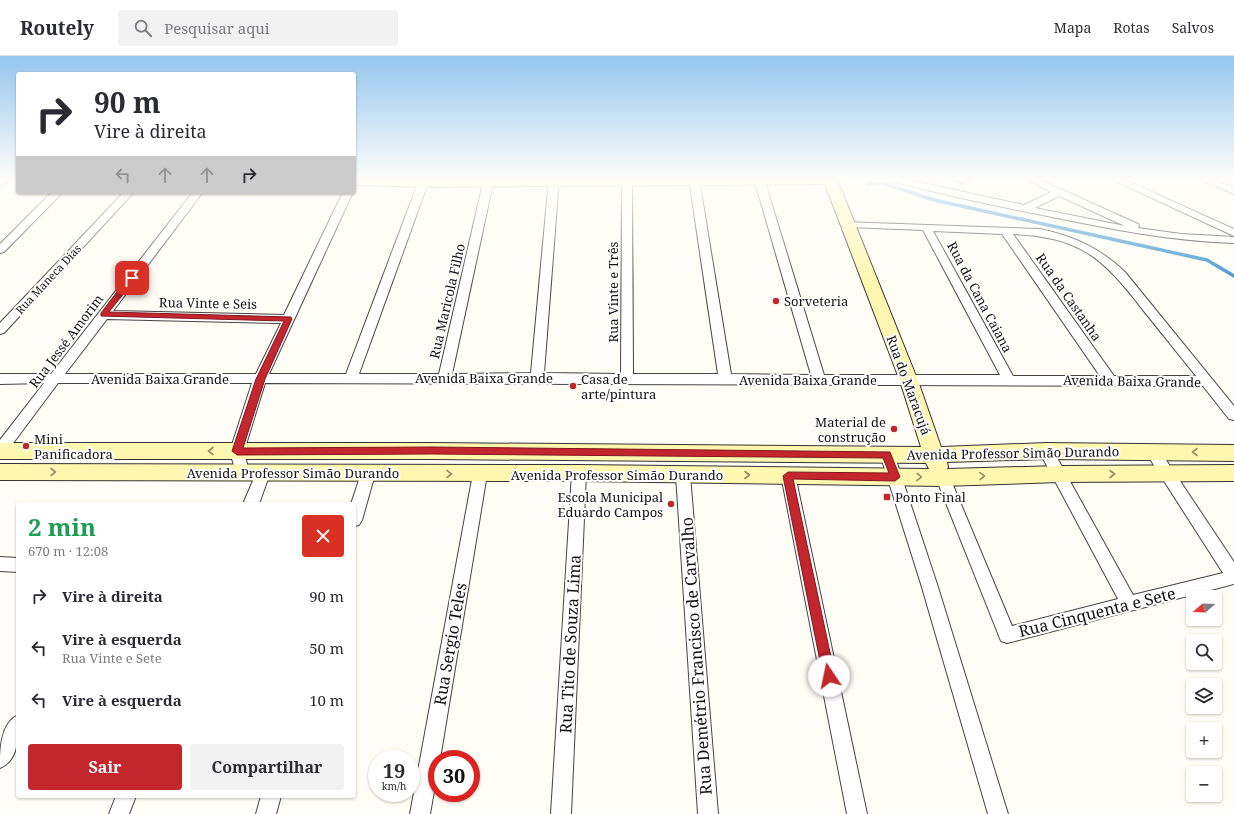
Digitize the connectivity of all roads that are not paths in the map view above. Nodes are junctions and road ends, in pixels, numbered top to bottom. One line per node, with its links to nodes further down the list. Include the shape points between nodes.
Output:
1 (36, 214): 21 (street)
2 (108, 214): 24 (street, Rua Maneca Dias)
3 (181, 214): 22 (street, Rua Jessé Amorim)
4 (338, 214): 23 (street)
5 (411, 214): 25 (street)
6 (481, 214): 31 (street, Rua Maricola Filho)
7 (551, 214): 26 (street)
8 (626, 214): 27 (street, Rua Vinte e Três)
9 (699, 214): 32 (street)
10 (770, 214): 33 (street)
11 (844, 214): 15 (street, Rua do Maracujá)
12 (1055, 214): 19 (street)
13 (1108, 214): 19 (street)
14 (1193, 214): 18 (street)
15 (848, 224): 16 (street); 36 (street, Rua do Maracujá)
16 (926, 227): 17 (street); 34 (street, Rua da Cana Caiana)
17 (1005, 230): 35 (street, Rua da Castanha); 37 (street, via 1040,232 1068,238 1095,252 1120,274)
18 (1234, 233)
19 (1151, 234): 20 (street, via 1178,238)
20 (1234, 240)
21 (0, 250)
22 (104, 314): 23 (street, Rua Vinte e Seis); 29 (street, Rua Jessé Amorim)
23 (289, 319): 30 (street)
24 (0, 330)
25 (351, 378): 30 (street, Avenida Baixa Grande); 31 (street, Avenida Baixa Grande)
26 (537, 378): 27 (street, Avenida Baixa Grande); 31 (street, Avenida Baixa Grande)
27 (627, 378): 32 (street, Avenida Baixa Grande)
28 (0, 379): 29 (street, Avenida Baixa Grande)
29 (56, 379): 30 (street, Avenida Baixa Grande); 40 (street, Rua Jessé Amorim)
30 (260, 379): 42 (street)
31 (444, 379)
32 (725, 379): 33 (street, Avenida Baixa Grande)
33 (819, 380): 36 (street, Avenida Baixa Grande)
34 (1008, 380): 35 (street, Avenida Baixa Grande); 36 (street, Avenida Baixa Grande)
35 (1110, 380): 37 (street, Avenida Baixa Grande)
36 (909, 381): 47 (street, Rua do Maracujá)
37 (1207, 381): 38 (street)
38 (1234, 415)
39 (432, 450): 42 (street, Avenida Professor Simão Durando); 46 (street, Avenida Professor Simão Durando); 54 (street)
40 (0, 451): 41 (street, Avenida Professor Simão Durando)
41 (33, 451): 42 (street, Avenida Professor Simão Durando, one-way to 41); 48 (street)
42 (237, 451): 49 (street)
43 (1046, 451): 44 (street, Avenida Professor Simão Durando); 47 (street, Avenida Professor Simão Durando); 56 (street)
44 (1153, 452): 45 (street, Avenida Professor Simão Durando, one-way to 44); 57 (street)
45 (1234, 453)
46 (887, 454): 47 (street, Avenida Professor Simão Durando); 60 (street)
47 (933, 455): 61 (street, Rua do Maracujá)
48 (8, 472): 49 (street, Avenida Professor Simão Durando, one-way to 49)
49 (242, 473): 50 (street, Avenida Professor Simão Durando)
50 (263, 473): 53 (street, Avenida Professor Simão Durando); 62 (street)
51 (579, 473): 55 (street, Avenida Professor Simão Durando); 58 (street, Avenida Professor Simão Durando); 76 (street, Rua Tito de Souza Lima)
52 (1234, 473): 57 (street, Avenida Professor Simão Durando)
53 (368, 474): 54 (street, Avenida Professor Simão Durando); 63 (street)
54 (426, 474): 55 (street, Avenida Professor Simão Durando, one-way to 55)
55 (480, 474): 75 (street, Rua Sergio Teles)
56 (1060, 474): 57 (street, Avenida Professor Simão Durando, one-way to 57); 61 (street, Avenida Professor Simão Durando, one-way to 56); 67 (street)
57 (1167, 474): 66 (street)
58 (683, 475): 59 (street, Avenida Professor Simão Durando, one-way to 59); 77 (street, Rua Demétrio Francisco de Carvalho)
59 (788, 476): 60 (street, Avenida Professor Simão Durando); 78 (street)
60 (895, 477): 61 (street, Avenida Professor Simão Durando, one-way to 61); 79 (street)
61 (943, 478): 68 (street, Rua do Maracujá)
62 (252, 502)
63 (356, 513)
64 (0, 564): 65 (street)
65 (16, 565)
66 (1234, 577): 67 (street, Rua Cinquenta e Sete)
67 (1129, 604): 68 (street, Rua Cinquenta e Sete)
68 (1007, 635)
69 (16, 730): 70 (street)
70 (0, 758)
71 (125, 798): 73 (street)
72 (270, 798): 74 (street)
73 (118, 814)
74 (266, 814)
75 (420, 814)
76 (561, 814)
77 (708, 814)
78 (857, 814)
79 (998, 814)

